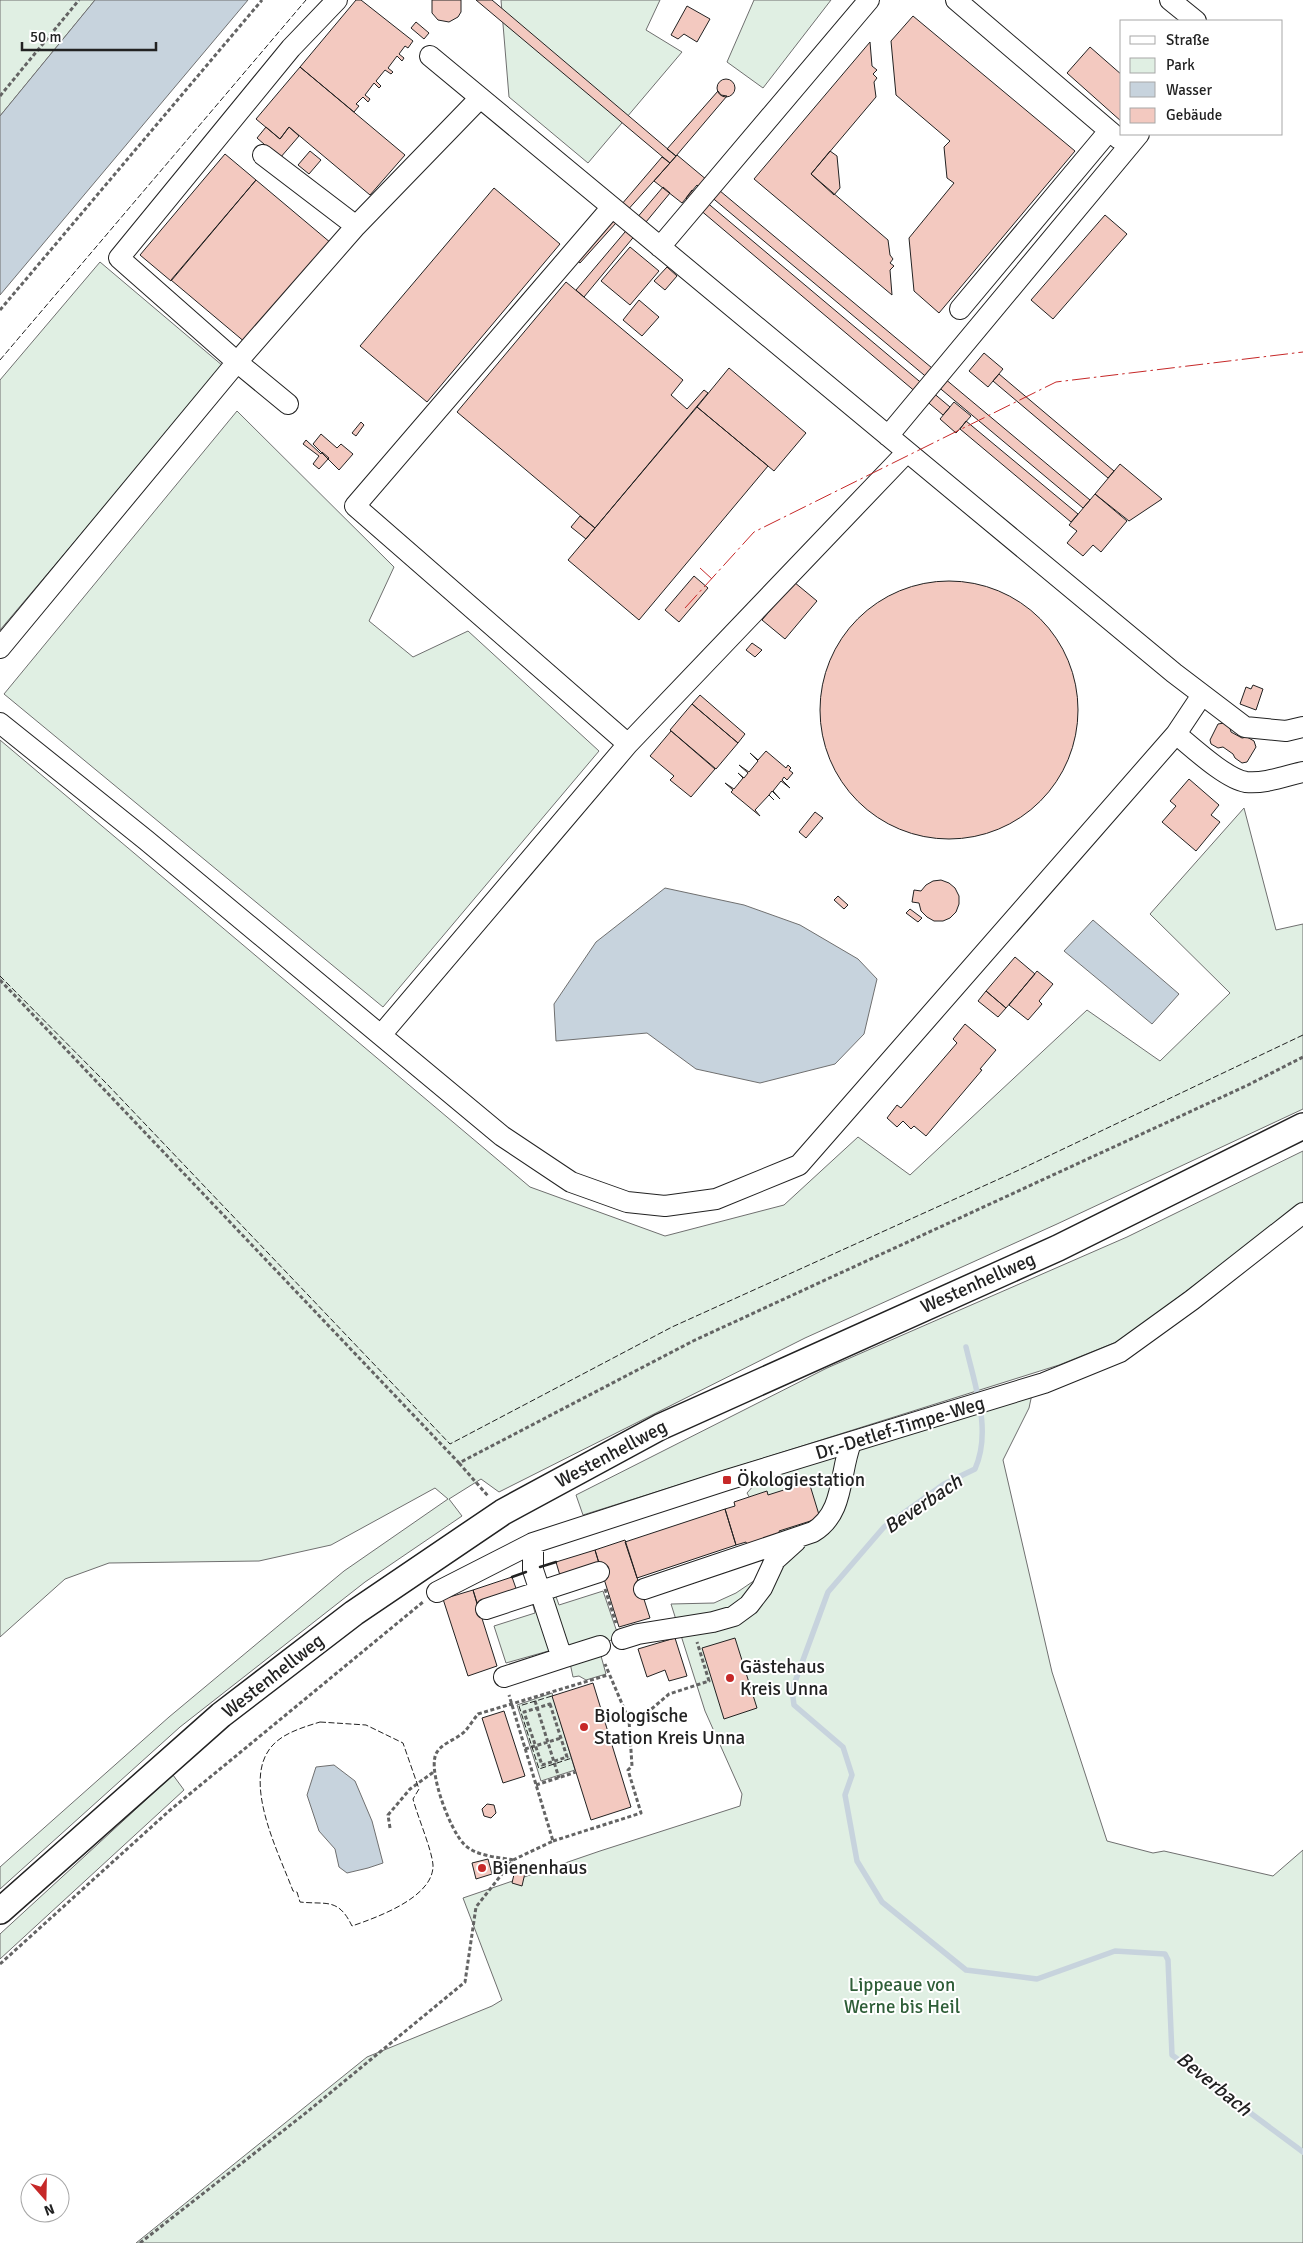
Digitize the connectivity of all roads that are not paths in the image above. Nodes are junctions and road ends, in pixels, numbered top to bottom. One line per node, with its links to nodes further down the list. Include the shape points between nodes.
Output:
1 (337, 0): 17 (lane, via 291,48 119,258)
2 (869, 0): 15 (lane)
3 (956, 0): 8 (lane)
4 (1170, 0): 5 (lane)
5 (1195, 20)
6 (430, 56): 7 (lane)
7 (480, 98): 13 (lane); 14 (lane)
8 (1109, 131): 10 (lane); 16 (lane)
9 (1120, 135): 11 (lane)
10 (1120, 135)
11 (1134, 140): 19 (lane)
12 (263, 155): 14 (lane)
13 (612, 207): 15 (lane); 26 (lane, via 355,506)
14 (356, 226): 17 (lane)
15 (660, 247): 19 (lane)
16 (960, 309)
17 (237, 362): 18 (lane); 21 (lane)
18 (288, 404)
19 (888, 436): 20 (lane)
20 (907, 452): 22 (lane); 26 (lane)
21 (0, 648)
22 (1202, 695): 24 (lane, via 1245,727 1286,730); 25 (lane)
23 (0, 723): 28 (lane)
24 (1303, 727)
25 (1176, 734): 27 (lane, via 1218,768 1245,782); 28 (lane, via 799,1165 716,1199 665,1206 627,1202 571,1182 502,1136)
26 (628, 744): 28 (lane)
27 (1303, 772)
28 (381, 1036)
29 (1303, 1126): 43 (main road, Westenhellweg, via 1058,1248 660,1428 502,1512 354,1613 221,1715)
30 (1303, 1213): 31 (lane, Dr.-Detlef-Timpe-Weg, via 1120,1352 1044,1383)
31 (851, 1443): 32 (lane, via 835,1507 820,1528); 33 (lane, Dr.-Detlef-Timpe-Weg)
32 (803, 1535): 35 (lane); 39 (lane, via 776,1560 750,1605 734,1616 638,1634)
33 (533, 1543): 36 (lane, via 533,1570); 37 (lane, Dr.-Detlef-Timpe-Weg)
34 (599, 1572): 36 (lane)
35 (644, 1589)
36 (540, 1591): 38 (lane); 41 (lane)
37 (437, 1592)
38 (486, 1608)
39 (622, 1640)
40 (600, 1646): 41 (lane)
41 (562, 1658): 42 (lane)
42 (504, 1677)
43 (0, 1911)

